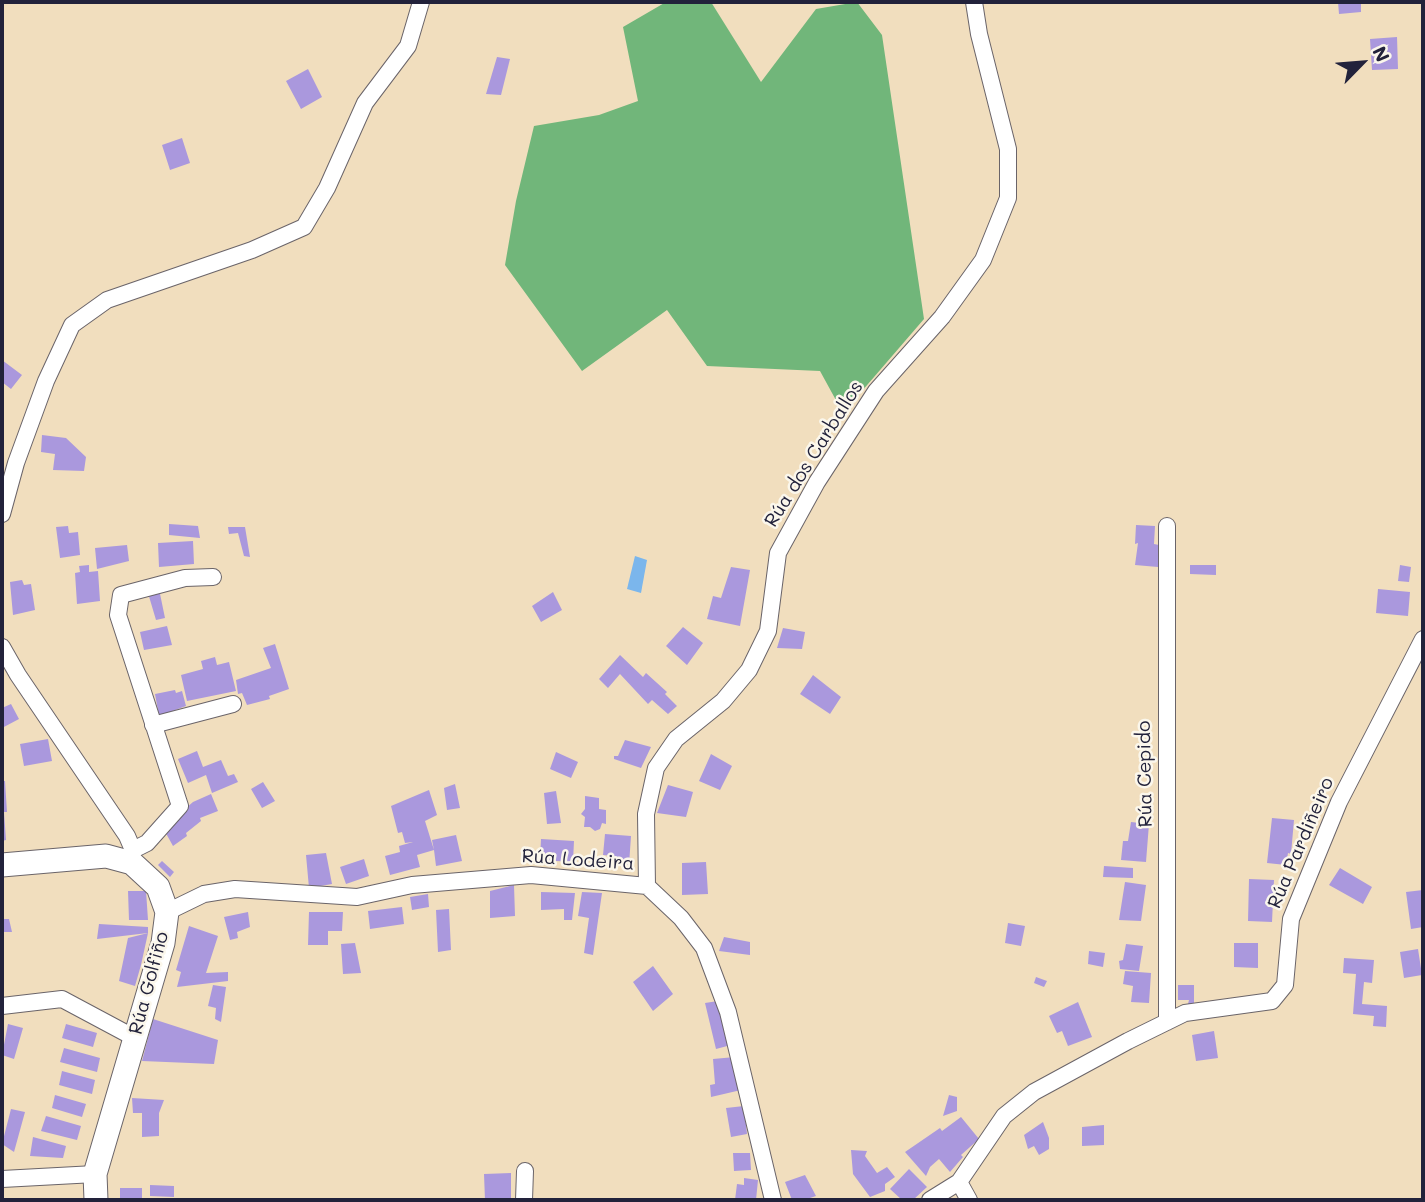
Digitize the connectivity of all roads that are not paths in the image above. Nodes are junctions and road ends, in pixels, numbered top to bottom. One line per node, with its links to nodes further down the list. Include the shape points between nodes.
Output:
1 (421, 2): 3 (street, via 408,46 365,103 304,227 107,300 72,325 46,381)
2 (974, 2): 12 (street, Rúa dos Carballos, via 1008,149 1008,198 983,260 942,317 876,391 804,505 778,553 768,631 749,670 723,701 676,739 656,768 646,814)
3 (2, 514)
4 (1167, 526): 15 (street, Rúa Cepido)
5 (213, 577): 9 (street, via 185,578 121,595 118,615)
6 (1423, 639): 15 (street, Rúa Pardiñeiro, via 1339,802 1291,919 1285,985 1272,1001 1185,1013)
7 (2, 647): 10 (street, via 127,836)
8 (233, 704): 9 (street)
9 (153, 726): 10 (street, via 180,806)
10 (133, 857): 11 (main road); 13 (main road, Rúa Golfiño, via 158,887)
11 (2, 864)
12 (647, 886): 13 (street, Rúa Lodeira, via 531,876 412,885 357,897 234,889 204,894); 23 (street, Rúa Lodeira, via 704,948 729,1012)
13 (167, 912): 16 (main road, Rúa Golfiño, via 163,943)
14 (2, 1006): 16 (street, via 62,999)
15 (1167, 1022): 20 (street, Rúa Pardiñeiro, via 1034,1093 1004,1116)
16 (135, 1038): 18 (main road, Rúa Golfiño)
17 (525, 1171): 22 (street)
18 (95, 1174): 19 (street); 21 (main road, Rúa Golfiño)
19 (2, 1179)
20 (959, 1182): 24 (street, Rúa Pardiñeiro); 25 (street)
21 (96, 1200)
22 (524, 1200)
23 (773, 1200)
24 (930, 1200)
25 (969, 1200)

